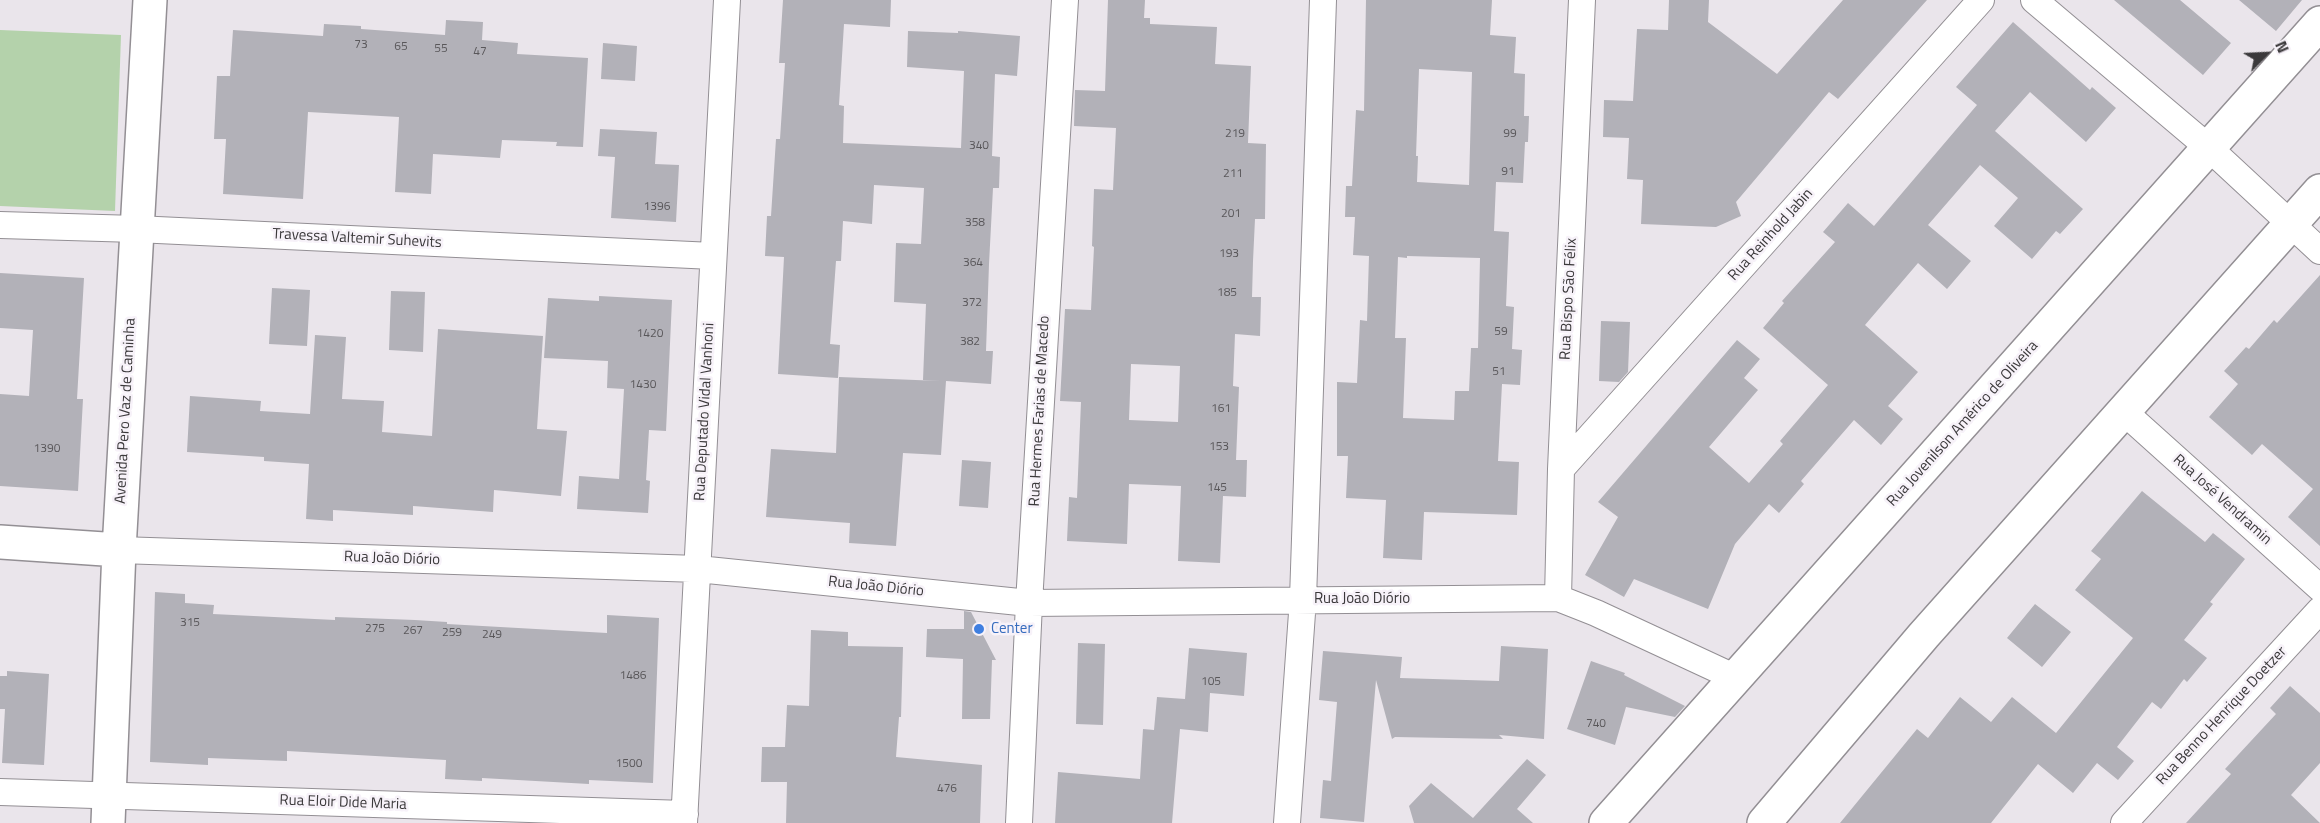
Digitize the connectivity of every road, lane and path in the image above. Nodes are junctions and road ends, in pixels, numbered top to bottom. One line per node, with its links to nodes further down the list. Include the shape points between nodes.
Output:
1 (150, 0): 13 (main road, Avenida Pero Vaz de Caminha)
2 (726, 0): 15 (street, Rua Deputado Vidal Vanhoni)
3 (1065, 0): 24 (street, Rua Hermes Farias de Macedo)
4 (1323, 0): 23 (street)
5 (1582, 0): 17 (street, Rua Bispo São Félix)
6 (1981, 0): 17 (street, Rua Reinhold Jabin)
7 (2034, 0): 9 (street)
8 (2320, 23): 9 (main road, Rua Jovenilson Américo de Oliveira)
9 (2209, 148): 11 (street); 26 (main road, Rua Jovenilson Américo de Oliveira)
10 (2320, 191): 11 (main road)
11 (2291, 224): 14 (street); 16 (main road)
12 (0, 225): 13 (street, Travessa Valtemir Suhevits)
13 (136, 229): 15 (street, Travessa Valtemir Suhevits); 19 (main road, Avenida Pero Vaz de Caminha)
14 (2320, 251)
15 (713, 256): 20 (street, Rua Deputado Vidal Vanhoni)
16 (2123, 411): 21 (street, Rua José Vendramin); 33 (main road, via 1924,634)
17 (1561, 469): 22 (street, Rua Bispo São Félix)
18 (0, 542): 19 (main road, Rua João Diório)
19 (119, 550): 20 (street, Rua João Diório); 28 (main road, Avenida Pero Vaz de Caminha)
20 (698, 569): 24 (street, Rua João Diório); 29 (street, Rua Deputado Vidal Vanhoni)
21 (2320, 588)
22 (1558, 598): 23 (street, Rua João Diório); 26 (street, Rua João Diório)
23 (1303, 599): 24 (street, Rua João Diório); 31 (street)
24 (1029, 603): 30 (street, Rua Hermes Farias de Macedo)
25 (2320, 610): 34 (street, Rua Benno Henrique Doetzer)
26 (1736, 678): 32 (main road, Rua Jovenilson Américo de Oliveira)
27 (0, 792): 28 (street, Rua Eloir Dide Maria)
28 (108, 809): 29 (street, Rua Eloir Dide Maria)
29 (685, 818)
30 (1019, 823)
31 (1287, 823)
32 (1606, 823)
33 (1764, 823)
34 (2124, 823)

